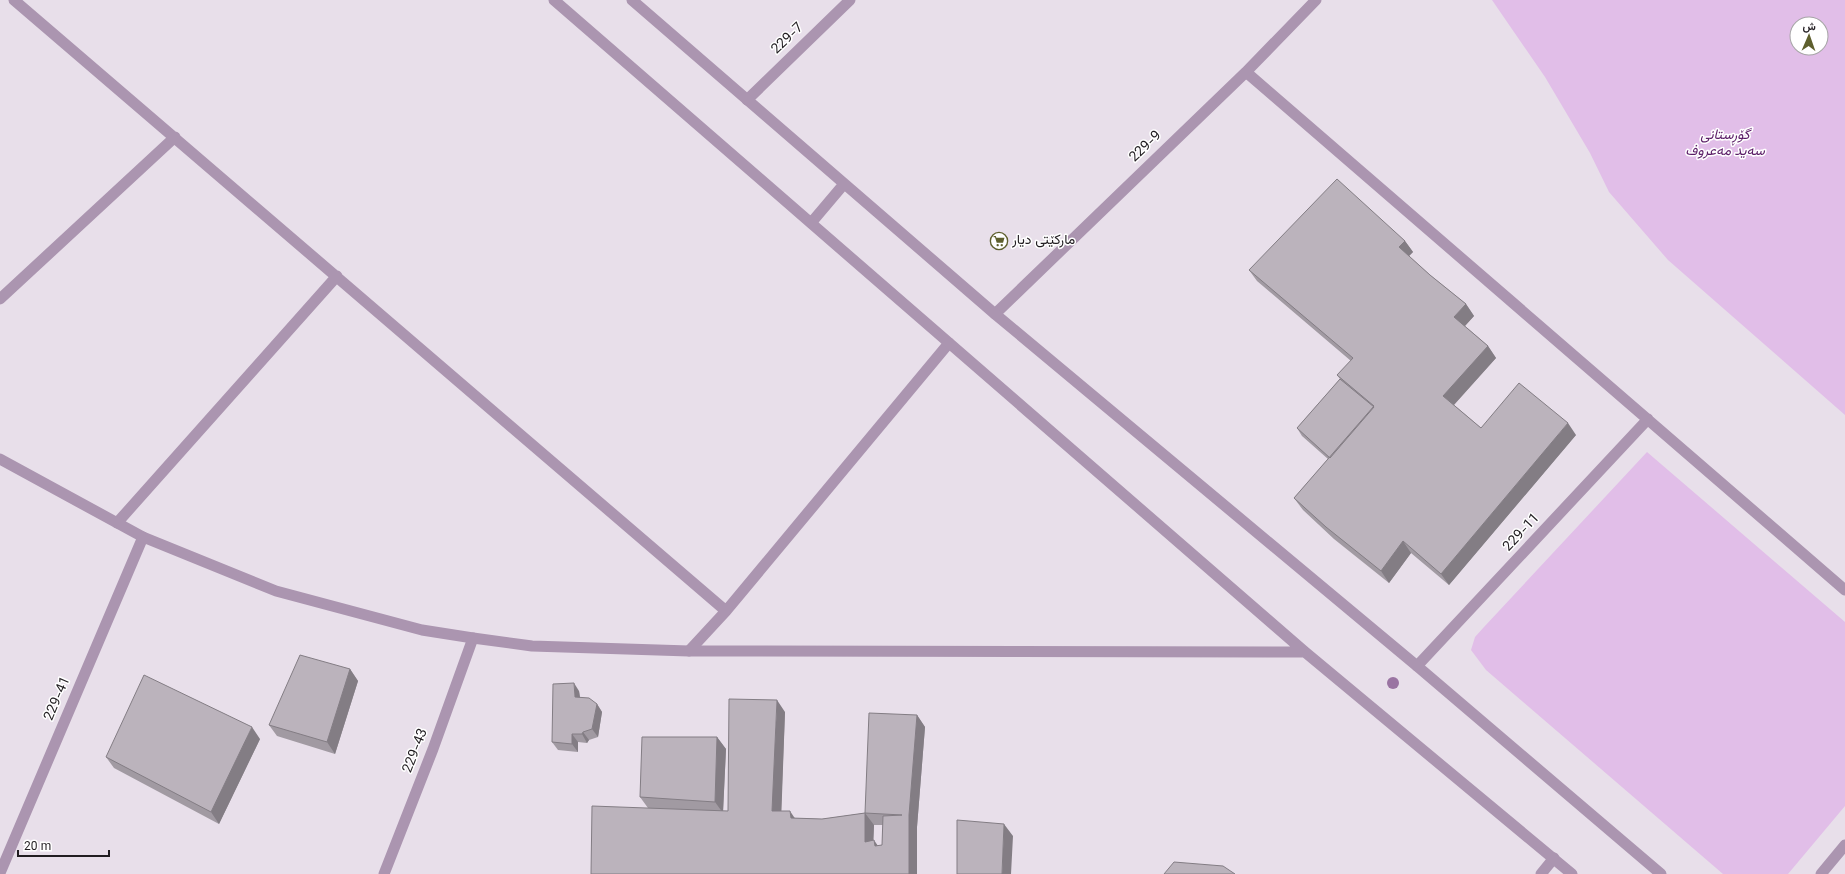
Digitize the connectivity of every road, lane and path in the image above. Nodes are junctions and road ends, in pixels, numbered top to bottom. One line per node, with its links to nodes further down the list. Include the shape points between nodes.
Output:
1 (14, 0): 8 (street)
2 (554, 0): 10 (street)
3 (632, 0): 7 (street)
4 (850, 0): 7 (street, 229-7)
5 (1316, 0): 6 (street, 229-9)
6 (1246, 72): 13 (street, 229-9); 15 (street)
7 (747, 100): 9 (street)
8 (175, 137): 11 (street); 12 (street)
9 (844, 184): 10 (street); 13 (street)
10 (810, 223): 14 (street)
11 (337, 276): 17 (street); 20 (street)
12 (0, 299)
13 (995, 314): 24 (street)
14 (948, 343): 20 (street); 23 (street)
15 (1648, 419): 19 (street); 24 (street, 229-11)
16 (0, 459): 17 (street)
17 (117, 523): 18 (street)
18 (144, 537): 21 (street, via 276,591 422,630); 27 (street, 229-41)
19 (1845, 590)
20 (726, 611): 22 (street)
21 (473, 638): 22 (street, via 532,646); 28 (street, 229-43)
22 (689, 652): 23 (street)
23 (1305, 652): 26 (street)
24 (1417, 666): 31 (street)
25 (1845, 845): 32 (street)
26 (1554, 858): 29 (street); 30 (street)
27 (0, 873)
28 (384, 874)
29 (1541, 874)
30 (1572, 874)
31 (1661, 874)
32 (1821, 874)

